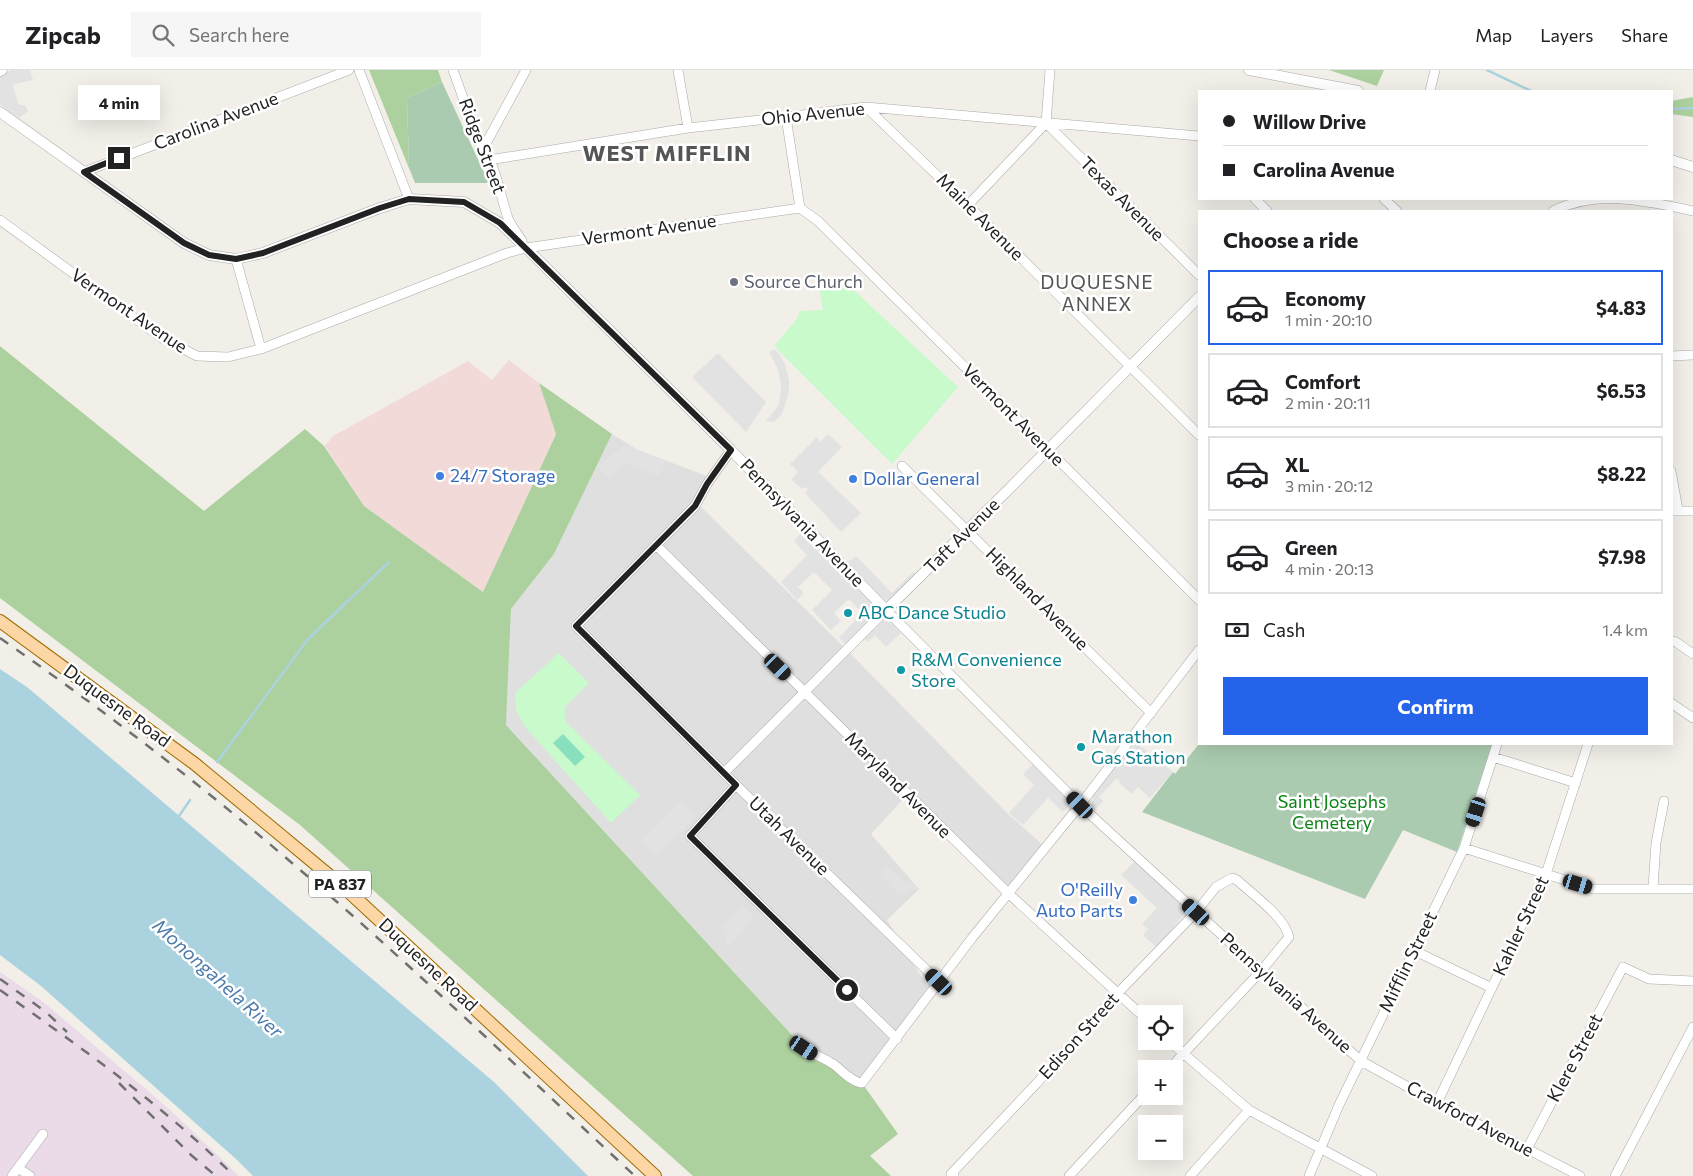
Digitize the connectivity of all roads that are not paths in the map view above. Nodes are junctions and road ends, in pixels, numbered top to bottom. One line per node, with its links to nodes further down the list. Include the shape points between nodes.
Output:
1 (349, 70): 21 (street, Carolina Avenue)
2 (359, 70): 22 (street)
3 (454, 70): 17 (street, Ridge Street, via 479,142)
4 (526, 70): 17 (street)
5 (678, 70): 15 (street)
6 (1050, 70): 14 (street)
7 (1249, 70): 9 (street)
8 (1435, 70): 10 (street)
9 (1351, 90)
10 (1430, 90)
11 (866, 107): 13 (street, Ohio Avenue); 14 (street, Ohio Avenue); 27 (street, Maine Avenue)
12 (0, 112): 21 (street, Pennsylvania Avenue)
13 (786, 117): 15 (street, Ohio Avenue); 28 (street)
14 (1046, 124): 16 (street, Ohio Avenue); 27 (street); 36 (street, Texas Avenue)
15 (688, 128): 18 (street, Ohio Avenue)
16 (1197, 137)
17 (484, 147): 18 (street, Ridge Street)
18 (490, 160): 34 (street, Ridge Street, via 509,220)
19 (1673, 161): 20 (street)
20 (1693, 168)
21 (84, 172): 35 (street, Pennsylvania Avenue, via 184,243 209,255)
22 (409, 199): 34 (street, Pennsylvania Avenue, via 464,202 500,223); 35 (street, Pennsylvania Avenue, via 263,253)
23 (1256, 200): 29 (street)
24 (1385, 200): 30 (street)
25 (1585, 200): 31 (street)
26 (1635, 200): 32 (street)
27 (968, 205): 41 (street, Maine Avenue)
28 (800, 208): 34 (street, Vermont Avenue); 43 (street, Vermont Avenue, via 818,221)
29 (1266, 210)
30 (1396, 210)
31 (1556, 210)
32 (1693, 211)
33 (0, 220): 38 (street, Vermont Avenue, via 162,338 197,356 228,357)
34 (526, 248): 38 (street, Vermont Avenue); 44 (street, Pennsylvania Avenue)
35 (236, 259): 38 (street)
36 (1198, 274)
37 (1198, 298): 41 (street, Taft Avenue)
38 (261, 349)
39 (1693, 355): 40 (street)
40 (1673, 356)
41 (1130, 365): 42 (street, Maine Avenue); 43 (street, Taft Avenue)
42 (1198, 435)
43 (1048, 449): 49 (street, Taft Avenue); 51 (street, Vermont Avenue)
44 (731, 450): 50 (street, via 697,502); 52 (street, Pennsylvania Avenue)
45 (902, 466): 49 (street, Highland Avenue)
46 (1673, 497): 47 (street)
47 (1674, 510): 48 (street)
48 (1693, 510)
49 (967, 530): 52 (street, Taft Avenue); 59 (street, Highland Avenue)
50 (656, 545): 57 (street, Maryland Avenue); 64 (street, Utah Avenue, via 576,626)
51 (1198, 599)
52 (886, 610): 57 (street, Taft Avenue); 68 (street, Pennsylvania Avenue)
53 (0, 621): 99 (main road, Duquesne Road / PA 837, via 194,764 348,891)
54 (1673, 641): 56 (street)
55 (1198, 651): 59 (street)
56 (1693, 654)
57 (805, 693): 64 (street, Taft Avenue); 73 (street, Maryland Avenue)
58 (1673, 704): 60 (street)
59 (1152, 713): 68 (street)
60 (1693, 718)
61 (1497, 745): 63 (street, Mifflin Street)
62 (1588, 745): 65 (street, Kahler Street)
63 (1493, 757): 65 (street); 69 (street, Mifflin Street)
64 (724, 773): 66 (street, Utah Avenue)
65 (1576, 783): 70 (street, Kahler Street)
66 (736, 785): 78 (street, Utah Avenue); 83 (street, via 690,836)
67 (1664, 801): 71 (street, via 1656,843)
68 (1080, 805): 73 (street); 74 (street, Pennsylvania Avenue)
69 (1464, 848): 70 (street); 75 (street, Mifflin Street)
70 (1546, 874): 71 (street, via 1593,889); 79 (street, Kahler Street)
71 (1653, 888): 72 (street)
72 (1693, 889)
73 (1008, 893): 78 (street); 80 (street, Maryland Avenue)
74 (1196, 912): 76 (street, Pennsylvania Avenue); 76 (street, Edison Street, via 1216,887 1232,878 1279,918 1289,937); 80 (street, Edison Street)
75 (1414, 950): 79 (street); 88 (street, Mifflin Street)
76 (1260, 971): 86 (street); 88 (street, Pennsylvania Avenue)
77 (1693, 981): 94 (street, Klere Street, via 1649,979 1624,967)
78 (939, 982): 83 (street)
79 (1492, 988): 90 (street, Kahler Street)
80 (1118, 992): 81 (street, Maryland Avenue); 96 (street, Edison Street)
81 (1138, 1012)
82 (1693, 1027): 105 (street)
83 (897, 1039): 84 (street, via 862,1083 857,1083)
84 (799, 1043)
85 (1178, 1050): 86 (street)
86 (1182, 1054): 87 (street); 91 (street)
87 (1177, 1060)
88 (1361, 1061): 90 (street, Crawford Avenue); 93 (street, Mifflin Street)
89 (1138, 1102): 100 (street)
90 (1437, 1103): 94 (street, Crawford Avenue)
91 (1249, 1110): 93 (street); 101 (street)
92 (43, 1134): 95 (street)
93 (1320, 1149): 102 (street, Mifflin Street); 103 (street)
94 (1527, 1149): 104 (street, Crawford Avenue)
95 (18, 1168): 97 (street); 98 (street)
96 (952, 1175)
97 (12, 1176)
98 (30, 1176)
99 (655, 1176)
100 (1069, 1176)
101 (1190, 1176)
102 (1309, 1176)
103 (1372, 1176)
104 (1580, 1176)
105 (1615, 1176)

